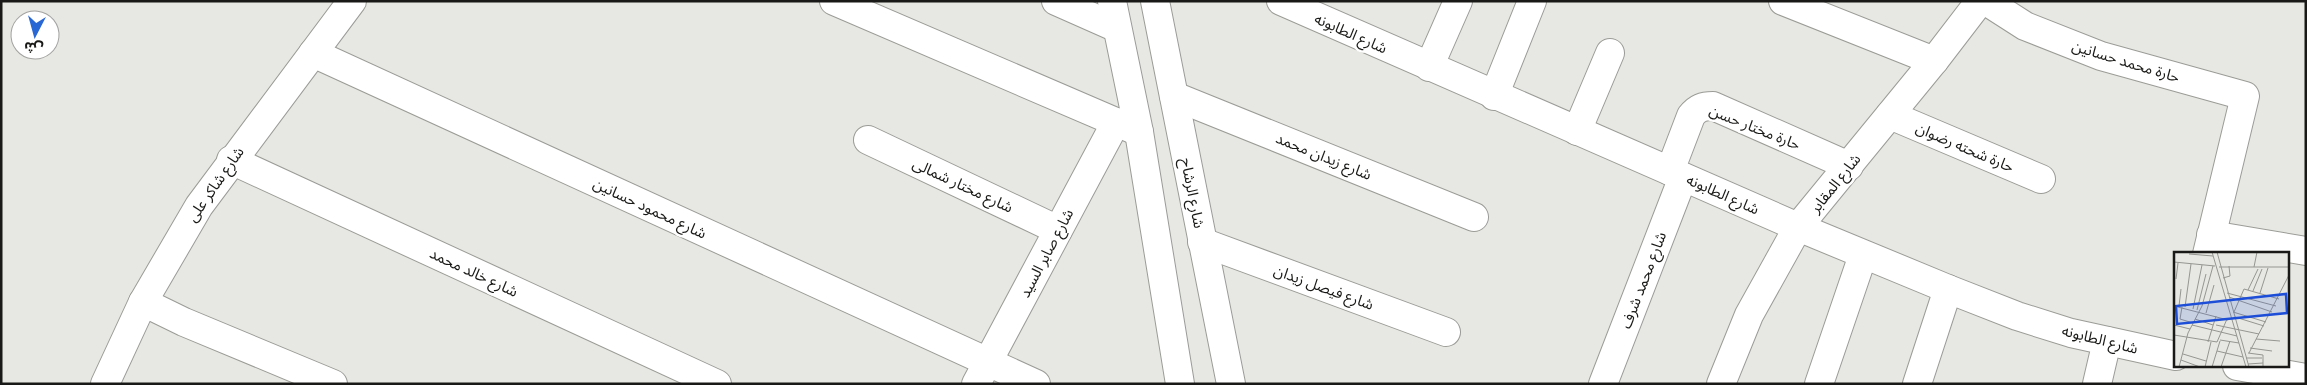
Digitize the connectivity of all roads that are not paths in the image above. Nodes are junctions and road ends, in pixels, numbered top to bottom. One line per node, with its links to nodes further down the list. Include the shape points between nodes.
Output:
1 (352, 1): 13 (street, شارع شاكر على)
2 (834, 1): 20 (street)
3 (1056, 1): 12 (street)
4 (1112, 1): 12 (street)
5 (1155, 1): 17 (street, شارع الرشاح)
6 (1281, 1): 16 (street, شارع الطابونه)
7 (1458, 1): 16 (street)
8 (1532, 1): 18 (street)
9 (1783, 1): 15 (street)
10 (1980, 1): 15 (street, شارع المقابر)
11 (1986, 1): 31 (street, حارة محمد حسانين, via 2025,26 2101,56 2244,96)
12 (1117, 28): 20 (street)
13 (313, 53): 23 (street, شارع شاكر على); 41 (street, شارع محمود حسانين)
14 (1610, 53): 21 (street)
15 (1934, 61): 19 (street, شارع المقابر)
16 (1428, 67): 18 (street, شارع الطابونه)
17 (1174, 96): 27 (street, شارع زيدان محمد); 30 (street, شارع الرشاح)
18 (1494, 96): 21 (street, شارع الطابونه)
19 (1890, 115): 24 (street, شارع المقابر); 26 (street, حارة شحته رضوان)
20 (1128, 127): 29 (street, شارع صابر السيد); 47 (street)
21 (1577, 131): 25 (street, شارع الطابونه)
22 (868, 140): 29 (street, شارع مختار شمالى)
23 (232, 160): 35 (street, شارع شاكر على, via 199,206); 45 (street, شارع خالد محمد)
24 (1848, 166): 25 (street, حارة مختار حسن, via 1713,106 1704,106 1691,116); 28 (street, شارع المقابر)
25 (1677, 174): 28 (street, شارع الطابونه); 49 (street, شارع محمد شرف)
26 (2041, 179)
27 (1474, 217)
28 (1798, 227): 33 (street, شارع الطابونه); 50 (street, شارع المقابر, via 1749,315)
29 (1058, 230): 41 (street, شارع صابر السيد)
30 (1202, 242): 36 (street, شارع فيصل زيدان); 48 (street, شارع الرشاح)
31 (2209, 244): 32 (street)
32 (2306, 251)
33 (1863, 255): 34 (street, شارع الطابونه); 51 (street)
34 (1948, 289): 37 (street, شارع الطابونه, via 2017,316); 52 (street)
35 (143, 302): 43 (street, شارع شاكر على); 44 (street)
36 (1446, 332)
37 (2107, 341): 38 (street, شارع الطابونه); 53 (street)
38 (2174, 356)
39 (2237, 368): 54 (street)
40 (2248, 368): 42 (street)
41 (982, 374): 46 (street, شارع محمود حسانين)
42 (2306, 378)
43 (105, 384)
44 (333, 384)
45 (717, 384)
46 (1036, 384)
47 (1180, 384)
48 (1231, 384)
49 (1603, 384)
50 (1721, 384)
51 (1819, 384)
52 (1917, 384)
53 (2097, 384)
54 (2233, 384)

